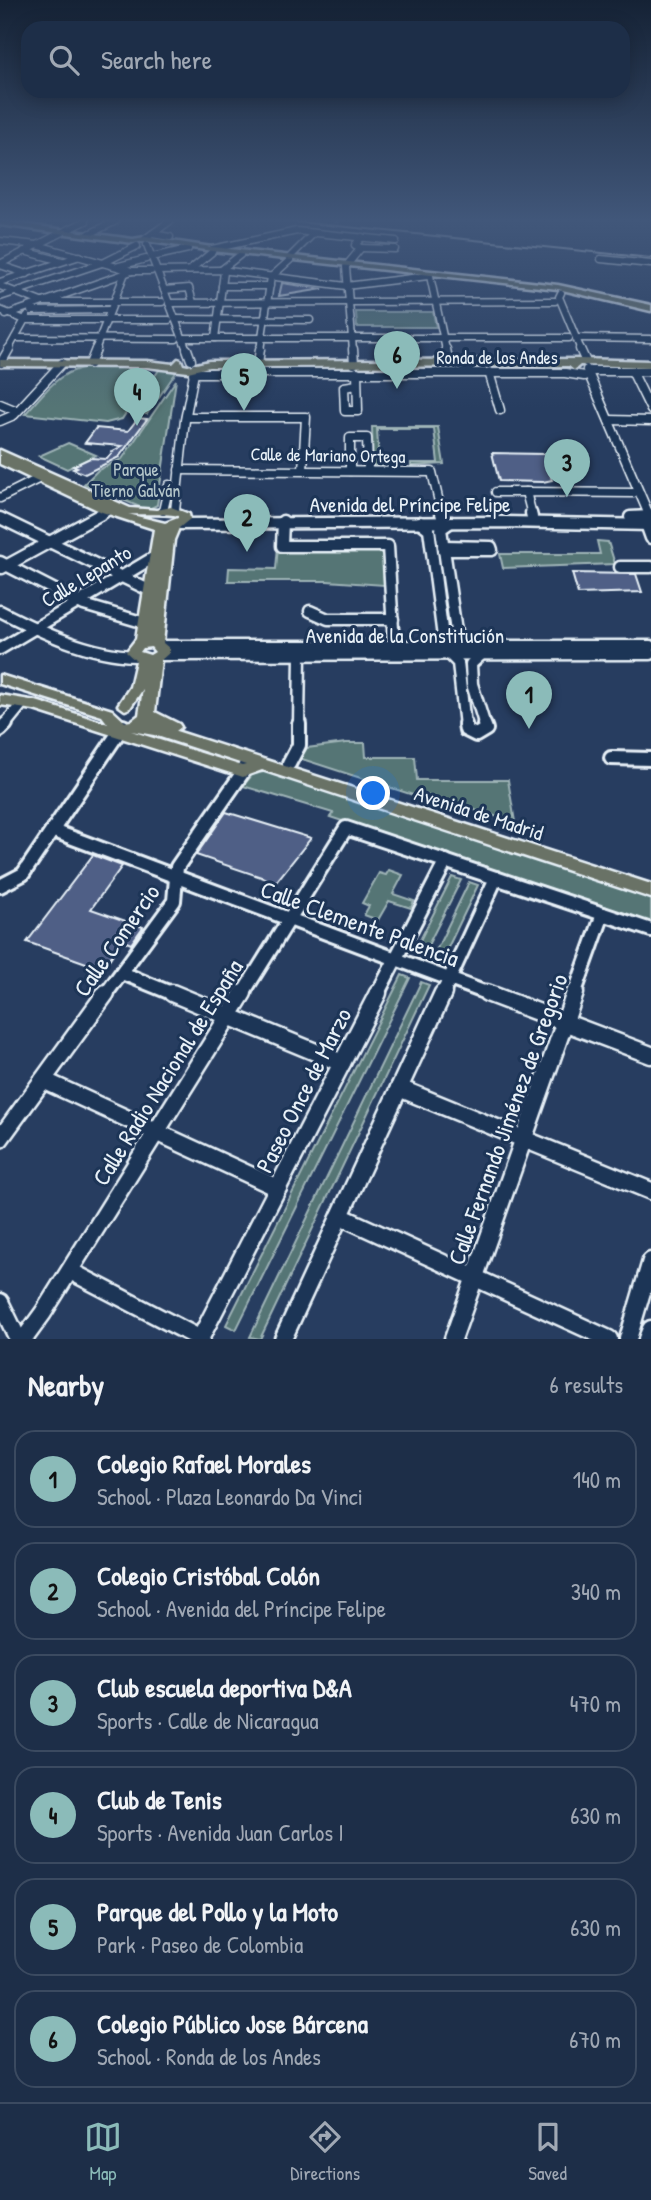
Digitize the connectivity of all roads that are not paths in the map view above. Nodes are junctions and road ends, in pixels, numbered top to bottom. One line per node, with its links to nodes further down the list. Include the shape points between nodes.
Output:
1 (42, 283): 22 (street)
2 (51, 283): 13 (street)
3 (96, 283): 14 (street)
4 (158, 283): 26 (street)
5 (161, 283): 20 (street)
6 (272, 283): 29 (street)
7 (326, 283): 18 (street)
8 (367, 283): 18 (street)
9 (431, 283): 31 (street)
10 (488, 283): 23 (main road)
11 (488, 283): 23 (main road)
12 (0, 284): 22 (street)
13 (56, 285)
14 (92, 285): 15 (street); 21 (street)
15 (121, 285): 32 (street)
16 (222, 286): 17 (street); 28 (street)
17 (270, 286): 29 (street)
18 (346, 286): 30 (street)
19 (65, 288): 21 (street)
20 (164, 290): 26 (street); 27 (street, via 189,288)
21 (74, 291): 25 (street)
22 (15, 292): 24 (street); 25 (street)
23 (556, 292): 31 (street); 34 (main road); 49 (street)
24 (0, 297)
25 (41, 302): 32 (street); 33 (street)
26 (165, 302): 27 (street); 32 (street); 38 (street)
27 (193, 302): 28 (street)
28 (220, 302): 29 (street); 39 (street)
29 (271, 302): 30 (street); 40 (street)
30 (348, 302): 31 (street); 47 (street)
31 (436, 302): 48 (street)
32 (112, 306): 33 (street); 42 (street)
33 (31, 309): 36 (street); 41 (street)
34 (651, 309)
35 (0, 310): 36 (street)
36 (9, 314): 37 (street); 41 (street)
37 (0, 316)
38 (172, 319): 39 (street); 42 (street); 51 (street)
39 (219, 319): 40 (street); 45 (street)
40 (268, 319): 43 (street); 46 (street)
41 (24, 320): 42 (street); 44 (street)
42 (106, 320): 50 (street)
43 (310, 320)
44 (15, 338): 50 (street); 54 (street)
45 (215, 338): 46 (street); 51 (street)
46 (265, 338): 47 (street); 57 (street)
47 (351, 338): 48 (street); 60 (street)
48 (445, 338): 49 (street); 53 (street)
49 (572, 338): 52 (street); 61 (street)
50 (98, 339): 51 (street); 56 (street)
51 (179, 339): 59 (street)
52 (651, 339)
53 (449, 362): 60 (main road); 61 (main road); 61 (street, via 565,360)
54 (1, 363): 55 (main road)
55 (62, 363): 56 (main road); 69 (street)
56 (90, 363): 59 (main road)
57 (261, 364): 59 (main road); 60 (main road)
58 (651, 364): 61 (main road)
59 (190, 366): 60 (street, Ronda de los Andes); 70 (street); 89 (street, via 185,376)
60 (355, 366): 64 (street, Ronda de los Andes); 65 (street)
61 (583, 367): 62 (street, Ronda de los Andes); 64 (street, Ronda de los Andes, via 565,373); 72 (street); 83 (street)
62 (632, 371): 63 (street, Ronda de los Andes); 68 (street)
63 (651, 371)
64 (489, 372): 67 (street)
65 (357, 385)
66 (0, 404): 69 (street)
67 (500, 410)
68 (651, 410)
69 (17, 411): 71 (street)
70 (186, 417): 76 (street); 77 (street, via 306,417)
71 (0, 421)
72 (609, 421): 73 (street); 85 (street)
73 (651, 421)
74 (0, 453): 89 (main road, via 128,511)
75 (0, 460): 80 (main road)
76 (178, 470): 77 (street, Calle de Mariano Ortega); 89 (street)
77 (303, 470): 78 (street, Calle de Mariano Ortega)
78 (350, 471): 79 (street, Calle de Mariano Ortega); 79 (street, via 350,438 367,438)
79 (368, 471): 90 (street, Calle de Mariano Ortega, via 432,472)
80 (40, 478): 84 (street); 86 (main road)
81 (496, 492): 82 (street)
82 (526, 492): 83 (street); 87 (street)
83 (633, 493): 91 (street)
84 (0, 498)
85 (647, 499): 91 (street)
86 (109, 510): 89 (main road, via 140,523); 95 (street)
87 (532, 517): 90 (street, Avenida del Príncipe Felipe); 91 (street, Avenida del Príncipe Felipe)
88 (0, 518): 95 (street)
89 (168, 519): 90 (street, Avenida del Príncipe Felipe); 92 (street, Avenida del Príncipe Felipe); 96 (main road); 113 (main road)
90 (447, 519): 91 (street, Avenida del Príncipe Felipe); 93 (street, Avenida del Príncipe Felipe); 112 (street, via 442,527 443,548 457,638)
91 (645, 519): 94 (street)
92 (283, 522): 93 (street, Avenida del Príncipe Felipe); 105 (street, via 282,546 388,546)
93 (420, 522): 109 (street, via 429,529 443,637)
94 (651, 538)
95 (50, 542): 97 (street); 100 (street)
96 (156, 556): 100 (street, Calle Lepanto); 101 (main road)
97 (2, 566): 102 (street)
98 (651, 567): 99 (street)
99 (620, 568)
100 (121, 577): 101 (street); 102 (street, Calle Lepanto)
101 (151, 591): 106 (main road)
102 (79, 602): 106 (street); 107 (street, Calle Lepanto)
103 (0, 611): 107 (street)
104 (310, 611): 105 (street, via 328,619)
105 (393, 619): 108 (street)
106 (145, 623): 113 (main road)
107 (33, 629): 111 (street, Calle Lepanto); 113 (street, via 116,656)
108 (394, 646): 109 (street, Avenida de la Constitución); 113 (street, Avenida de la Constitución)
109 (432, 646): 112 (street, Avenida de la Constitución)
110 (651, 646): 112 (street, Avenida de la Constitución)
111 (0, 649)
112 (478, 650): 114 (street, Avenida de la Constitución); 116 (street, Avenida de la Constitución); 116 (street, via 471,664 472,684 486,729 476,735 466,730 458,663)
113 (150, 652): 115 (street, Avenida de la Constitución); 122 (main road); 123 (main road)
114 (651, 654)
115 (300, 655): 116 (street, Avenida de la Constitución); 127 (street, via 299,745)
116 (450, 655)
117 (0, 671): 123 (main road, Avenida de Madrid, via 95,702)
118 (0, 679): 123 (main road, Avenida de Madrid)
119 (0, 692): 121 (main road, Avenida de Madrid)
120 (0, 700): 121 (main road, Avenida de Madrid)
121 (29, 705): 123 (main road, Avenida de Madrid); 124 (street)
122 (146, 713): 123 (main road, via 142,722); 123 (main road, Avenida de Madrid, via 138,705); 127 (main road, Avenida de Madrid, via 180,729)
123 (122, 719): 128 (main road, Avenida de Madrid); 129 (street)
124 (0, 730)
125 (611, 758): 126 (street)
126 (651, 759)
127 (289, 764): 133 (main road, Avenida de Madrid)
128 (245, 766): 132 (street, Calle Comercio, via 179,863); 135 (main road, Avenida de Madrid, via 264,764)
129 (54, 831): 132 (street, Calle Clemente Palencia); 134 (street, via 23,874)
130 (446, 861): 131 (street); 137 (street, Calle Radio Nacional de España, via 346,828); 139 (street, Paseo Once de Marzo)
131 (496, 878): 136 (street); 141 (street)
132 (177, 879): 137 (street, Calle Clemente Palencia); 140 (street, Calle Comercio, via 174,901)
133 (651, 882)
134 (0, 886)
135 (651, 891)
136 (603, 914): 138 (street); 143 (street, Calle Fernando Jiménez de Gregorio)
137 (288, 921): 139 (street, Calle Clemente Palencia); 142 (street, Calle Radio Nacional de España)
138 (651, 930)
139 (395, 960): 141 (street, Calle Clemente Palencia); 145 (street, Paseo Once de Marzo)
140 (122, 973): 142 (street); 146 (street, Calle Comercio)
141 (449, 980): 143 (street, Calle Clemente Palencia); 147 (street)
142 (228, 1017): 145 (street); 148 (street, Calle Radio Nacional de España)
143 (565, 1023): 144 (street, Calle Clemente Palencia); 150 (street, Calle Fernando Jiménez de Gregorio)
144 (651, 1055)
145 (342, 1063): 151 (street, Paseo Once de Marzo)
146 (43, 1080): 148 (street); 149 (street, Calle Comercio)
147 (400, 1087): 150 (street); 153 (street)
148 (156, 1132): 151 (street); 155 (street, Calle Radio Nacional de España)
149 (0, 1139)
150 (524, 1139): 152 (street); 156 (street, Calle Fernando Jiménez de Gregorio)
151 (278, 1188): 161 (street, Paseo Once de Marzo)
152 (651, 1191)
153 (340, 1216): 156 (street); 162 (street)
154 (651, 1261): 165 (street)
155 (70, 1271): 160 (street, Calle Radio Nacional de España); 161 (street)
156 (475, 1278): 163 (street, Calle Fernando Jiménez de Gregorio); 164 (street)
157 (0, 1302): 159 (street)
158 (651, 1329): 166 (street)
159 (18, 1339)
160 (24, 1339)
161 (200, 1339)
162 (283, 1339)
163 (453, 1339)
164 (609, 1339)
165 (628, 1339)
166 (647, 1339)

